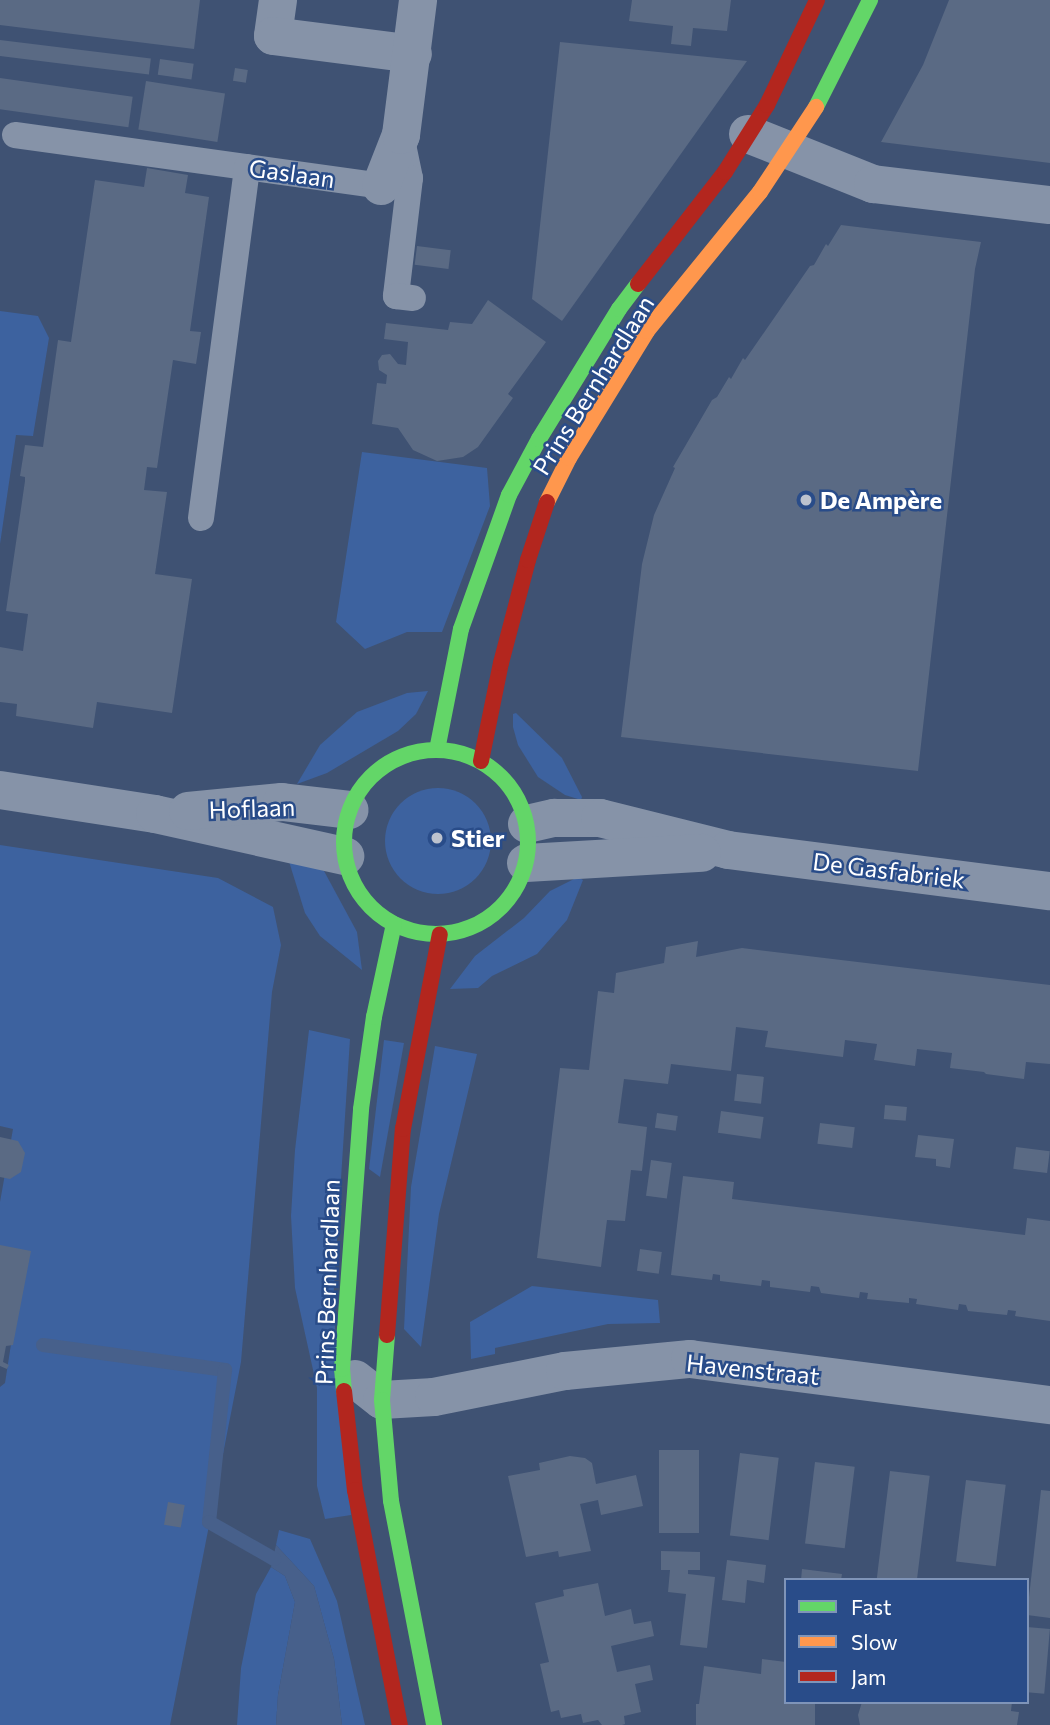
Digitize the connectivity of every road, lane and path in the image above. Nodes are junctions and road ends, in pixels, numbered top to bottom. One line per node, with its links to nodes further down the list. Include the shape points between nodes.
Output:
1 (278, 0): 5 (street, via 273,36)
2 (418, 0): 5 (street, Gaslaan)
3 (817, 0): 6 (main road, Prins Bernhardlaan, via 767,105)
4 (870, 0): 9 (main road, Prins Bernhardlaan, via 816,107)
5 (412, 54): 8 (street, Gaslaan)
6 (748, 134): 9 (street); 15 (main road, Prins Bernhardlaan, via 725,172 619,309 509,495 461,629)
7 (15, 135): 10 (lane, Gaslaan)
8 (401, 135): 11 (street, Gaslaan); 13 (lane, via 410,178 396,296)
9 (787, 152): 12 (street, via 873,184); 16 (main road, Prins Bernhardlaan, via 647,331 569,458 544,509 528,560)
10 (247, 167): 11 (lane, Gaslaan); 14 (lane)
11 (381, 186)
12 (1050, 205)
13 (413, 298)
14 (201, 517)
15 (436, 750): 16 (main road, via 460,752); 18 (main road, via 418,751 383,766 363,785)
16 (481, 761): 20 (main road, via 511,788)
17 (0, 790): 19 (street, Hoflaan)
18 (349, 810): 19 (street, Hoflaan, via 282,802); 22 (main road)
19 (155, 814): 22 (street, Hoflaan)
20 (527, 824): 21 (street, De Gasfabriek, via 554,818 600,818); 23 (main road)
21 (728, 850): 23 (street, De Gasfabriek); 24 (street, De Gasfabriek)
22 (345, 856): 25 (main road, via 361,896)
23 (526, 863): 26 (main road, via 509,898 495,912 479,923)
24 (1050, 891)
25 (394, 924): 26 (main road); 27 (main road, Prins Bernhardlaan, via 361,1109)
26 (440, 934): 28 (main road, via 403,1129)
27 (342, 1369): 28 (street); 30 (main road, Prins Bernhardlaan, via 355,1490)
28 (382, 1400): 29 (street, Havenstraat, via 434,1397 565,1371 690,1359); 31 (main road, via 391,1501)
29 (1050, 1405)
30 (400, 1725)
31 (434, 1725)

